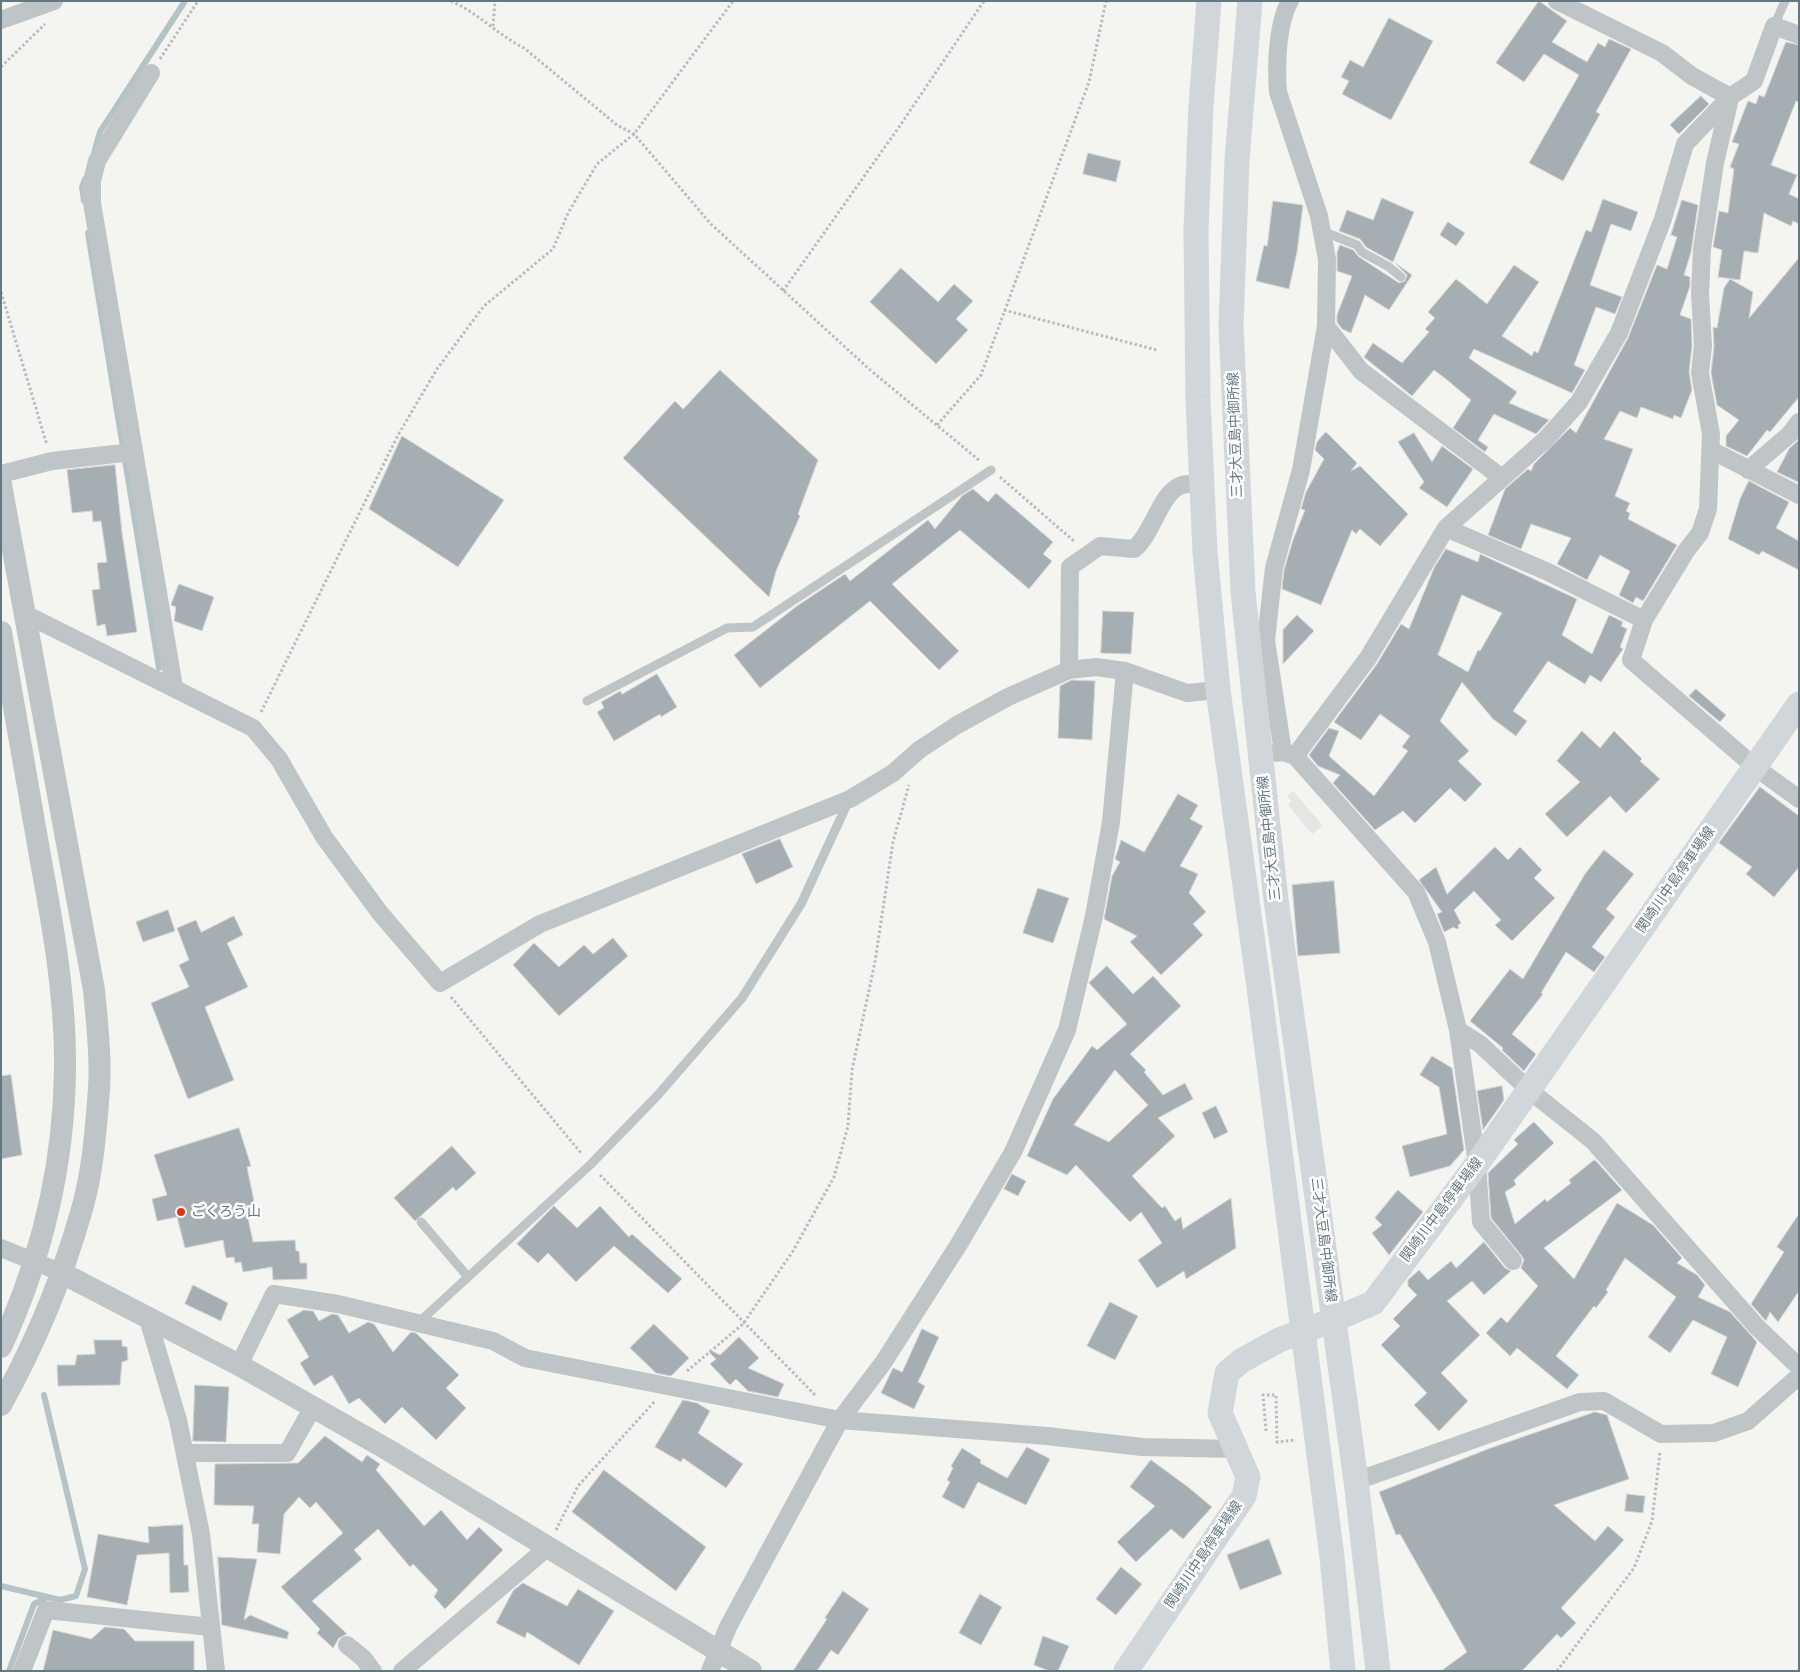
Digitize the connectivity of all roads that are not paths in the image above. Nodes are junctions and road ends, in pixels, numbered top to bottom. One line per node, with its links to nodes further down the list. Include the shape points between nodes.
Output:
1 (54, 1): 7 (street)
2 (1209, 1): 23 (main road, via 1196,230)
3 (1250, 1): 35 (main road, 三才大豆島中御所線, via 1237,160 1232,326 1243,592)
4 (1290, 1): 12 (street, via 1283,13 1278,92)
5 (1557, 1): 11 (street, via 1662,53 1692,76)
6 (1785, 1): 8 (lane)
7 (1, 20)
8 (1774, 26): 9 (street); 11 (street, via 1754,81)
9 (1799, 34)
10 (151, 73): 17 (street, via 106,142 92,182 92,204)
11 (1730, 97): 16 (street, via 1715,163 1702,249 1700,373); 21 (street, via 1685,144 1663,218 1619,334 1579,402 1546,439)
12 (1322, 231): 13 (lane, via 1356,246); 14 (street, via 1327,259)
13 (1401, 277)
14 (1326, 326): 21 (street, via 1361,371); 35 (street, via 1301,470 1274,568 1266,640)
15 (1799, 422): 19 (street, via 1790,434)
16 (1711, 450): 19 (street); 27 (street, via 1708,510 1700,532)
17 (133, 452): 20 (street, via 52,461); 31 (street)
18 (991, 470): 33 (lane, via 753,627 727,628)
19 (1748, 470): 24 (street)
20 (1, 474)
21 (1502, 478): 25 (street)
22 (1, 484): 26 (street)
23 (1202, 484): 29 (street, via 1182,485 1170,492 1143,542 1134,549 1100,546 1070,567); 32 (main road)
24 (1799, 495)
25 (1446, 528): 27 (street, via 1548,572); 35 (street, via 1368,658)
26 (23, 613): 31 (street); 46 (street, via 94,990 99,1038 94,1147 83,1208)
27 (1644, 620): 36 (street, via 1631,660)
28 (1, 632): 44 (street, via 52,923 63,1019 65,1069 62,1118 49,1209)
29 (1069, 670): 30 (street, via 1096,667); 37 (street, via 1008,697 957,725 919,750 893,773)
30 (1125, 671): 32 (street, via 1187,693); 58 (street, via 1111,822 1094,916 1067,1030 1013,1152 959,1244 882,1363)
31 (174, 687): 37 (street, via 253,728 279,759 324,837 380,913 440,982 540,924)
32 (1218, 690): 51 (main road)
33 (587, 700)
34 (1799, 704): 36 (main road, 関崎川中島停車場線)
35 (1280, 754): 39 (street, via 1416,892 1437,942); 49 (main road, 三才大豆島中御所線, via 1276,900)
36 (1755, 768): 38 (street); 40 (main road, 関崎川中島停車場線)
37 (850, 799): 47 (lane, via 802,904 742,998 657,1096 590,1165)
38 (1799, 799)
39 (1458, 1030): 40 (street, via 1480,1044); 41 (street)
40 (1529, 1090): 41 (main road, 関崎川中島停車場線); 54 (street, via 1593,1141 1757,1327)
41 (1477, 1164): 45 (street, via 1481,1222); 49 (main road, 関崎川中島停車場線, via 1373,1303)
42 (421, 1222): 47 (lane)
43 (1, 1248): 44 (street)
44 (35, 1261): 46 (street); 52 (street)
45 (1513, 1261)
46 (60, 1272): 48 (street); 56 (street, via 48,1306)
47 (468, 1277): 50 (lane)
48 (148, 1319): 53 (street); 60 (street)
49 (1333, 1320): 51 (main road, 関崎川中島停車場線); 61 (main road, 三才大豆島中御所線)
50 (418, 1322): 53 (street, via 274,1294); 58 (street, via 493,1341 525,1358)
51 (1302, 1332): 59 (main road, 関崎川中島停車場線, via 1279,1340 1241,1361 1227,1373 1220,1413); 72 (main road, via 1332,1557)
52 (1, 1347)
53 (239, 1365): 57 (street)
54 (1799, 1367)
55 (1799, 1376): 61 (street, via 1748,1421 1714,1433 1661,1434 1604,1401 1580,1402)
56 (1, 1405)
57 (313, 1407): 60 (street, via 287,1453); 62 (street)
58 (840, 1420): 59 (street, via 1142,1447); 65 (street)
59 (1236, 1449): 71 (main road, 関崎川中島停車場線, via 1248,1477 1244,1496)
60 (185, 1453): 63 (street, via 201,1534)
61 (1356, 1481): 73 (main road, 三才大豆島中御所線)
62 (547, 1548): 65 (street); 69 (street)
63 (211, 1627): 66 (street, via 46,1610); 67 (street)
64 (347, 1645): 68 (street, via 364,1658)
65 (714, 1661): 70 (street)
66 (22, 1671)
67 (216, 1671)
68 (373, 1671)
69 (402, 1671)
70 (751, 1671)
71 (1126, 1671)
72 (1343, 1671)
73 (1378, 1671)

